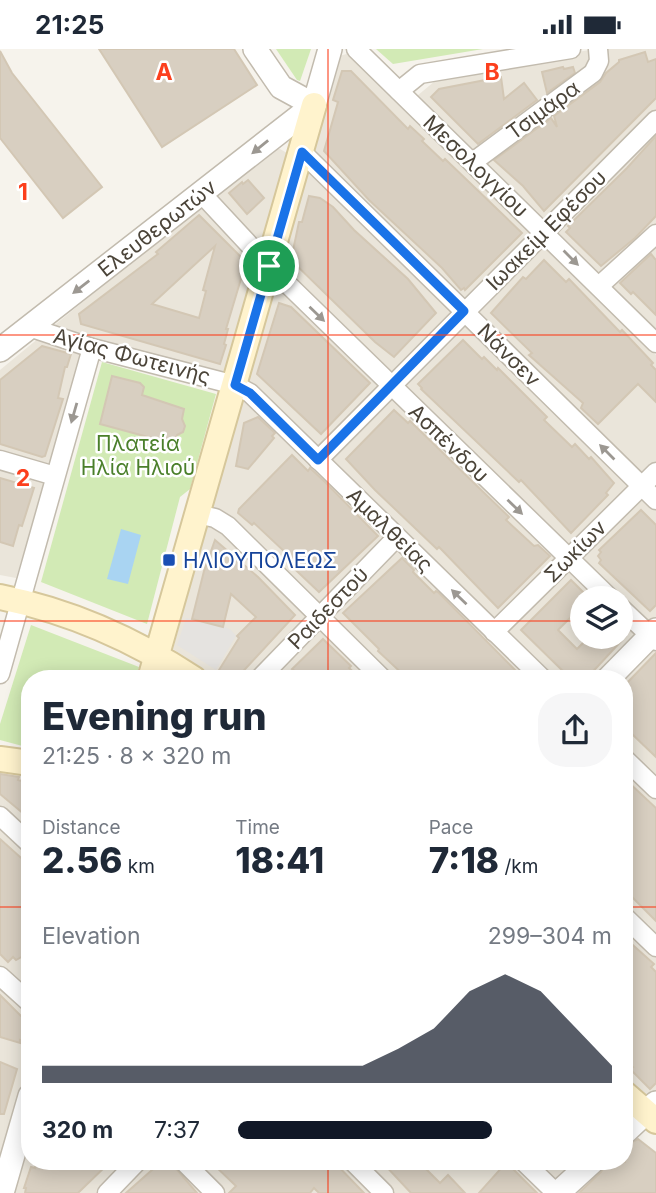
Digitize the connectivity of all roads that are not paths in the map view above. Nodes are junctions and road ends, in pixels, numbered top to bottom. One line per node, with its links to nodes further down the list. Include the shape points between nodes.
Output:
1 (255, 49): 7 (street, via 281,87)
2 (330, 49): 7 (street)
3 (356, 49): 6 (street, Μεσολογγίου)
4 (570, 49): 6 (street, via 420,74)
5 (598, 49): 10 (street, Τσιμάρα, via 593,73)
6 (399, 91): 10 (street, Μεσολογγίου)
7 (314, 105): 9 (main road); 11 (street, Ελευθερωτών, one-way to 11)
8 (656, 120): 12 (street, Ιωακείμ Εφέσου)
9 (302, 152): 14 (main road); 16 (street, Νάνσεν)
10 (472, 162): 12 (street, Μεσολογγίου)
11 (202, 194): 14 (street, Ασπένδου); 17 (street, Ελευθερωτών, one-way to 17)
12 (544, 231): 15 (street, Μεσολογγίου, one-way to 15); 16 (street, Ιωακείμ Εφέσου)
13 (656, 234): 15 (street)
14 (269, 266): 21 (main road); 22 (street, Ασπένδου, one-way to 22)
15 (599, 286): 18 (street, Μεσολογγίου)
16 (464, 311): 22 (street, Ιωακείμ Εφέσου); 27 (street, Νάνσεν, one-way to 16)
17 (29, 327): 19 (street, Αγίας Φωτεινής); 20 (street, Ελευθερωτών)
18 (656, 343)
19 (92, 348): 21 (street, Αγίας Φωτεινής); 26 (street, one-way to 26)
20 (0, 350)
21 (235, 385): 24 (street, Αμαλθείας, via 250,393); 29 (main road)
22 (391, 386): 24 (street, Ιωακείμ Εφέσου); 31 (street, Ασπένδου, one-way to 31)
23 (0, 460): 26 (street)
24 (318, 460): 30 (street, Αμαλθείας)
25 (656, 472): 27 (street, Σωκίων)
26 (55, 476): 33 (street)
27 (642, 486): 28 (street, Νάνσεν); 31 (street, Σωκίων)
28 (656, 500)
29 (197, 514): 34 (street, via 228,526); 38 (main road)
30 (397, 537): 34 (street, Ραιδεστού); 36 (street, Αμαλθείας, one-way to 30)
31 (568, 558): 32 (street, Ασπένδου); 36 (street, Σωκίων)
32 (597, 586)
33 (11, 599): 38 (main road, via 119,636); 43 (street)
34 (320, 617): 39 (street, Ραιδεστού); 40 (street)
35 (633, 618): 37 (street)
36 (494, 632): 41 (street, Αμαλθείας)
37 (654, 635): 42 (street)
38 (153, 667)
39 (268, 670)
40 (374, 670)
41 (534, 670)
42 (617, 670)
43 (0, 674)
44 (0, 759): 45 (main road)
45 (21, 762)
46 (633, 767): 47 (street)
47 (656, 789)
48 (0, 816): 49 (street)
49 (21, 836)
50 (633, 925): 51 (street)
51 (656, 947)
52 (0, 976): 53 (street)
53 (21, 995)
54 (633, 1099): 55 (main road)
55 (652, 1112): 57 (street)
56 (21, 1124): 63 (street)
57 (633, 1126)
58 (129, 1170): 64 (street)
59 (192, 1170): 65 (street)
60 (361, 1170): 66 (street)
61 (533, 1170): 67 (street)
62 (583, 1170): 67 (street)
63 (3, 1180)
64 (107, 1193)
65 (215, 1193)
66 (384, 1193)
67 (557, 1193)

